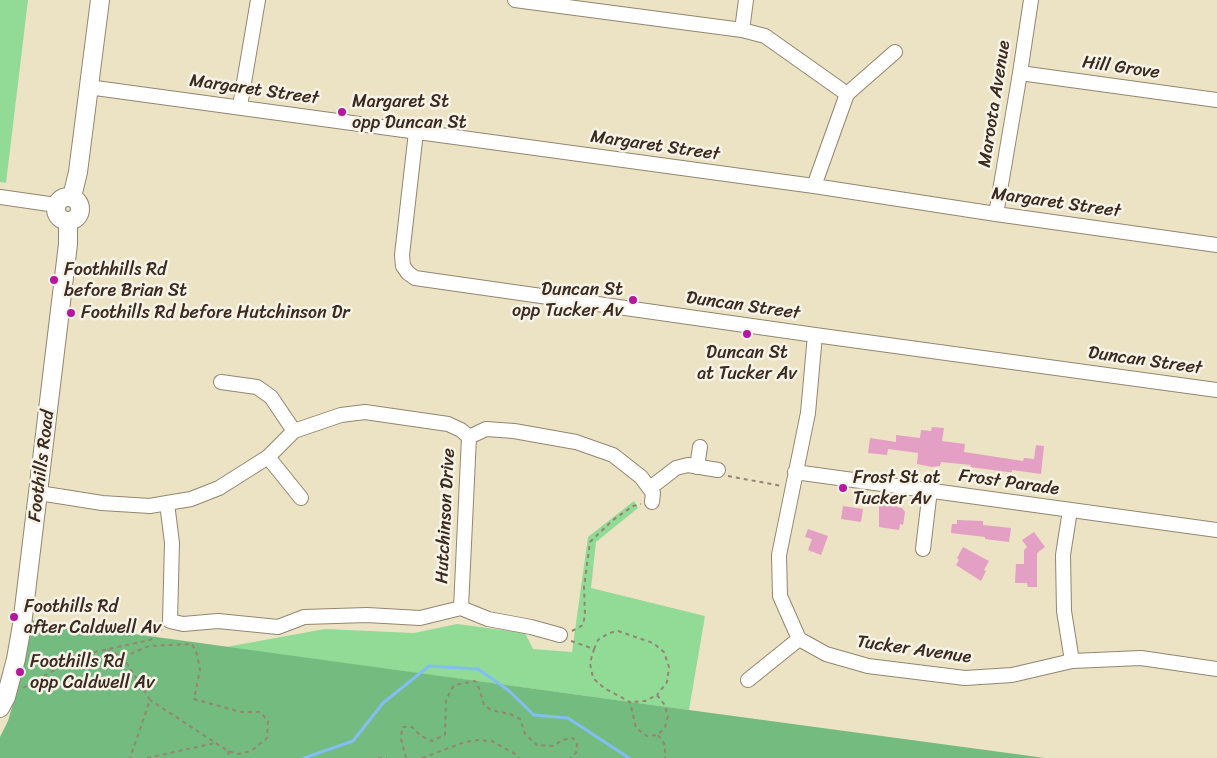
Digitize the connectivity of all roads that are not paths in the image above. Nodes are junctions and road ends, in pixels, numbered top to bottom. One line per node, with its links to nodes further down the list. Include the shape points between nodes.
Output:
1 (100, 0): 9 (main road)
2 (258, 0): 12 (street)
3 (515, 0): 6 (street)
4 (746, 0): 6 (street)
5 (1031, 0): 8 (street, Maroota Avenue)
6 (742, 30): 10 (street, via 765,36)
7 (895, 52): 10 (street)
8 (1020, 73): 11 (street, Hill Grove); 18 (street, Maroota Avenue)
9 (88, 87): 12 (street, Margaret Street); 16 (main road)
10 (847, 94): 14 (street)
11 (1217, 100)
12 (240, 106): 13 (street, Margaret Street)
13 (416, 132): 14 (street, Margaret Street); 21 (street, Duncan Street, via 402,254 403,266 415,278)
14 (814, 186): 18 (street, Margaret Street)
15 (0, 197): 17 (street)
16 (72, 197): 17 (main road, via 62,198); 19 (main road, via 79,203 80,212 74,220)
17 (56, 205): 19 (main road, via 60,218)
18 (996, 214): 20 (street, Margaret Street)
19 (68, 221): 32 (main road, Foothills Road)
20 (1217, 245)
21 (815, 335): 23 (street, Duncan Street); 30 (street, via 808,413)
22 (222, 382): 24 (street, via 257,387 271,397)
23 (1217, 390)
24 (294, 431): 25 (street, Hutchinson Drive, via 341,415 365,412 448,424); 27 (street, Hutchinson Drive)
25 (469, 437): 28 (street, via 486,430 514,431 576,442 614,456 641,477 651,495 676,468); 38 (street, Hutchinson Drive)
26 (700, 448): 28 (street)
27 (268, 457): 33 (street); 34 (street, Hutchinson Drive, via 218,488 191,499)
28 (697, 467): 29 (street)
29 (718, 470)
30 (795, 472): 31 (street, Frost Parade); 40 (street, via 779,556 780,596)
31 (930, 490): 35 (street, Frost Parade); 37 (street)
32 (39, 493): 34 (street, Hutchinson Drive, via 102,503); 44 (main road, Foothills Road, via 18,650)
33 (301, 498)
34 (166, 504): 38 (street, via 172,543 170,621 184,624 218,621 278,627 304,617 367,615 420,618)
35 (1070, 510): 36 (street, Frost Parade); 41 (street, via 1063,555 1064,611)
36 (1217, 530)
37 (923, 549)
38 (461, 608): 39 (street, via 488,619)
39 (560, 635)
40 (799, 639): 41 (street, Tucker Avenue, via 826,654 868,666 966,678 1012,675); 43 (street)
41 (1072, 661): 42 (street, Tucker Avenue, via 1141,658)
42 (1217, 668)
43 (748, 680)
44 (3, 702)

